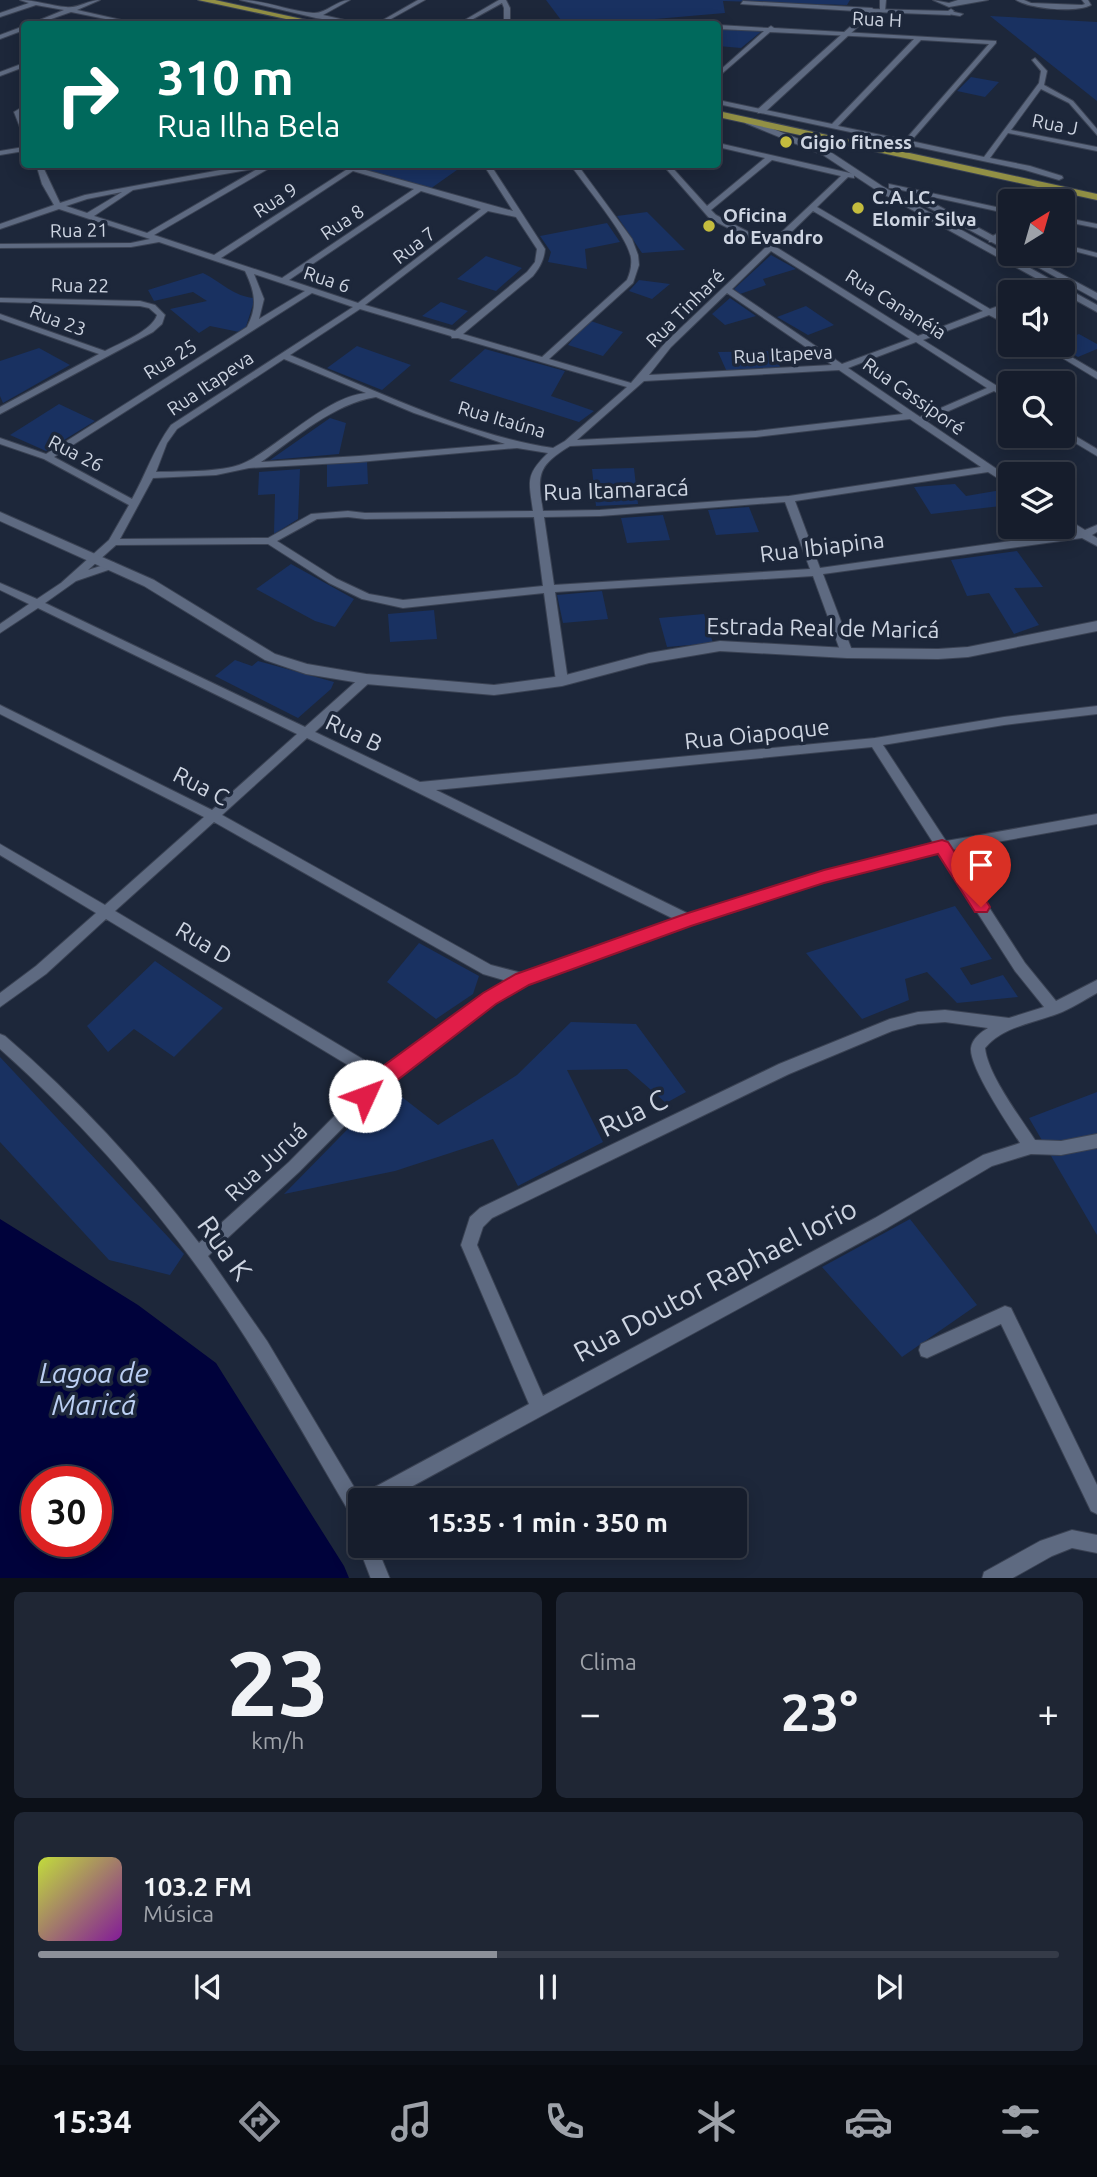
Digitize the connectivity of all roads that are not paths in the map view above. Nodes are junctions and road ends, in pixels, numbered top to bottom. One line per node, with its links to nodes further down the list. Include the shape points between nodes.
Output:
1 (23, 0): 13 (street)
2 (97, 0): 17 (street)
3 (243, 0): 16 (street)
4 (278, 0): 16 (street)
5 (347, 0): 22 (street)
6 (422, 0): 27 (street)
7 (503, 0): 28 (street); 29 (street)
8 (883, 0): 18 (street)
9 (936, 0): 19 (street)
10 (985, 0): 19 (street, via 958,2)
11 (1019, 0): 15 (street, via 1037,5)
12 (205, 1): 25 (highway); 26 (highway)
13 (35, 3): 17 (street); 21 (street)
14 (743, 3): 18 (street)
15 (1086, 3)
16 (268, 5): 22 (street)
17 (71, 10): 23 (street); 24 (street)
18 (878, 10): 19 (street); 33 (street)
19 (950, 10): 20 (street)
20 (960, 14)
21 (0, 15)
22 (318, 20)
23 (41, 21)
24 (122, 21)
25 (294, 21)
26 (294, 21)
27 (384, 21)
28 (466, 21)
29 (507, 21)
30 (721, 27): 31 (street, Rua H)
31 (771, 28): 33 (street, Rua H); 38 (street)
32 (21, 29): 34 (street)
33 (846, 34): 35 (street, Rua H); 42 (street)
34 (0, 37)
35 (920, 37): 46 (street); 52 (street, Rua H, via 994,42)
36 (1035, 60): 40 (street, via 1045,75)
37 (21, 66): 39 (street)
38 (721, 72)
39 (0, 74)
40 (1040, 86): 47 (street); 48 (street, via 1071,102)
41 (721, 103): 42 (street)
42 (761, 111): 46 (street)
43 (721, 113): 45 (highway)
44 (721, 113): 49 (highway)
45 (744, 120): 50 (highway); 56 (street)
46 (833, 127): 49 (highway); 52 (street)
47 (1007, 131): 53 (street, Rua J); 58 (street)
48 (1097, 132)
49 (852, 138): 52 (highway)
50 (836, 141): 56 (street, via 822,145); 75 (highway)
51 (721, 146): 57 (street)
52 (903, 146): 58 (street); 70 (highway)
53 (1097, 149)
54 (21, 150): 55 (street)
55 (0, 153)
56 (826, 153): 59 (street)
57 (771, 158): 68 (street); 83 (street)
58 (986, 159): 71 (street)
59 (843, 163): 68 (street); 69 (street)
60 (41, 168): 79 (street)
61 (245, 168): 73 (street)
62 (261, 168): 89 (street)
63 (349, 168): 67 (street)
64 (488, 168): 84 (street)
65 (576, 168): 122 (street, via 628,239 636,266 630,281)
66 (668, 168): 83 (street, Rua Cananéia)
67 (352, 169): 74 (street); 100 (street, Rua 9)
68 (826, 170): 69 (street)
69 (853, 174): 72 (street); 78 (street); 80 (street, Rua Tinharé)
70 (1041, 176): 71 (highway); 75 (highway)
71 (1059, 178): 75 (highway)
72 (892, 186): 76 (street); 77 (street)
73 (134, 187): 79 (street); 85 (street)
74 (419, 189): 81 (street); 104 (street, Rua 8)
75 (1096, 192)
76 (932, 195): 77 (street); 82 (street)
77 (917, 198): 78 (street); 92 (street)
78 (905, 203): 98 (street)
79 (58, 206): 85 (street, Rua 6); 88 (street)
80 (811, 207): 95 (street, Rua Tinharé); 113 (street)
81 (487, 208): 84 (street); 110 (street, Rua 7)
82 (998, 209)
83 (706, 211): 95 (street, Rua Cananéia)
84 (519, 215): 117 (street, via 541,248 539,264)
85 (88, 216): 89 (street, Rua 6)
86 (1075, 222): 87 (street)
87 (1097, 226)
88 (0, 228)
89 (148, 236): 91 (street, Rua 6)
90 (998, 236): 92 (street)
91 (158, 240): 94 (street, Rua 21, via 131,245); 100 (street, Rua 6)
92 (992, 240): 93 (street)
93 (998, 243)
94 (0, 246)
95 (771, 247): 106 (street, Rua Tinharé); 118 (street, Rua Cananéia)
96 (1075, 249): 99 (street)
97 (998, 251): 98 (street)
98 (995, 252): 103 (street)
99 (1097, 255)
100 (215, 258): 102 (street, Rua 6)
101 (1040, 266): 108 (street)
102 (248, 269): 104 (street, Rua 6); 116 (street, via 261,299)
103 (1044, 280)
104 (283, 281): 105 (street, Rua 6)
105 (311, 290): 110 (street, Rua 6); 116 (street, Rua 25)
106 (728, 290): 123 (street, Rua Cassiporé); 125 (street, Rua Tinharé, via 667,345)
107 (1075, 297): 112 (street)
108 (1097, 297)
109 (0, 300): 119 (street, Rua 22, via 110,301 158,309 159,322)
110 (359, 306): 117 (street, Rua 6); 120 (street, Rua Itapeva)
111 (998, 309): 113 (street, Rua Itapeva)
112 (1097, 309)
113 (990, 312): 115 (street); 118 (street, Rua Itapeva)
114 (0, 316): 119 (street, Rua 23)
115 (998, 317)
116 (250, 329): 138 (street, Rua 25)
117 (455, 336): 122 (street, Rua 6)
118 (922, 340): 123 (street, Rua Itapeva); 127 (street, Rua Cananéia)
119 (106, 354): 130 (street)
120 (284, 355): 129 (street); 142 (street, Rua Itapeva, via 174,427)
121 (1065, 357): 124 (street)
122 (541, 360): 126 (street, Rua 6)
123 (843, 368): 125 (street, Rua Itapeva); 131 (street, Rua Cassiporé)
124 (1097, 376)
125 (642, 378): 126 (street)
126 (633, 386): 134 (street)
127 (994, 388): 128 (street, Rua Cananéia); 131 (street, Rua Itaúna)
128 (998, 390)
129 (378, 395): 135 (street, Rua Itaúna); 139 (street, via 339,405)
130 (0, 411)
131 (914, 419): 134 (street, Rua Itaúna, via 756,434); 141 (street, Rua Cassiporé)
132 (1075, 439): 137 (street)
133 (0, 441): 138 (street, Rua 26)
134 (568, 443): 136 (street, Rua Itaúna)
135 (520, 446): 136 (street, Rua Itaúna); 139 (street); 140 (street)
136 (555, 451): 140 (street)
137 (1097, 453)
138 (47, 457): 145 (street, Rua 26)
139 (248, 465): 142 (street, via 216,472)
140 (537, 469): 146 (street)
141 (990, 470): 143 (street, Rua Cassiporé); 144 (street, Rua Itamaracá)
142 (149, 475): 145 (street, Rua Itapeva)
143 (998, 475)
144 (789, 499): 146 (street, Rua Itamaracá, via 600,513); 156 (street)
145 (133, 503): 152 (street, Rua Itapeva)
146 (537, 512): 151 (street, Rua Itamaracá, via 316,516); 159 (street)
147 (0, 516): 154 (main road, Estrada Real de Maricá)
148 (1075, 527): 150 (street)
149 (1097, 528): 150 (street, Rua Ibiapina)
150 (1085, 534): 153 (street); 156 (street, Rua Ibiapina)
151 (270, 541): 152 (street, Rua Itamaracá); 159 (street, Rua Ibiapina, via 366,597 403,604)
152 (113, 542): 154 (street, Rua Itapeva)
153 (1097, 543)
154 (94, 557): 155 (main road, Estrada Real de Maricá); 157 (street, Rua Itapeva)
155 (113, 565): 157 (street); 164 (main road, Estrada Real de Maricá, via 270,657 306,669)
156 (816, 572): 159 (street, Rua Ibiapina); 163 (street)
157 (65, 585): 160 (street)
158 (0, 586): 160 (street, Rua B)
159 (548, 589): 165 (street)
160 (38, 604): 162 (street); 168 (street, Rua B)
161 (1097, 626): 163 (main road, Estrada Real de Maricá, via 968,652)
162 (0, 629)
163 (847, 653): 165 (main road, Estrada Real de Maricá, via 704,647)
164 (366, 679): 165 (main road, Estrada Real de Maricá, via 494,690); 168 (street)
165 (562, 681)
166 (0, 709): 171 (street, Rua C)
167 (1097, 710): 169 (street, Rua Oiapoque)
168 (306, 733): 170 (street, Rua B); 171 (street)
169 (875, 742): 170 (street, Rua Oiapoque); 173 (street)
170 (419, 787): 176 (street, Rua B)
171 (213, 817): 175 (street); 177 (street, Rua C)
172 (1097, 819): 173 (street, Rua Juruá)
173 (942, 847): 176 (street, Rua Juruá, via 824,877); 182 (street, via 1020,967)
174 (0, 849): 175 (street, Rua D)
175 (107, 911): 181 (street); 185 (street, Rua D)
176 (688, 920): 178 (street, Rua Juruá)
177 (488, 970): 178 (street, Rua C); 180 (street)
178 (522, 979): 180 (street, Rua Juruá)
179 (1097, 986): 182 (street)
180 (490, 999): 185 (street, Rua Juruá)
181 (0, 1001)
182 (1054, 1009): 183 (street)
183 (1007, 1024): 187 (street, via 982,1041 978,1056); 190 (street, Rua C, via 944,1016 890,1025 784,1069 486,1213 476,1222 470,1245)
184 (0, 1040): 188 (street, Rua K, via 102,1139)
185 (382, 1078): 188 (street, Rua Juruá)
186 (1097, 1141): 187 (street, Rua Doutor Raphael Iorio, via 1060,1148)
187 (1031, 1147): 190 (street, Rua Doutor Raphael Iorio, via 988,1160 869,1230)
188 (198, 1254): 191 (street, Rua K)
189 (927, 1350): 193 (street, via 1005,1314)
190 (539, 1406): 192 (street, Rua Doutor Raphael Iorio)
191 (348, 1488)
192 (397, 1488)
193 (1097, 1505)
194 (1097, 1544): 197 (street, via 1072,1539)
195 (373, 1558): 196 (street)
196 (381, 1578)
197 (991, 1578)

